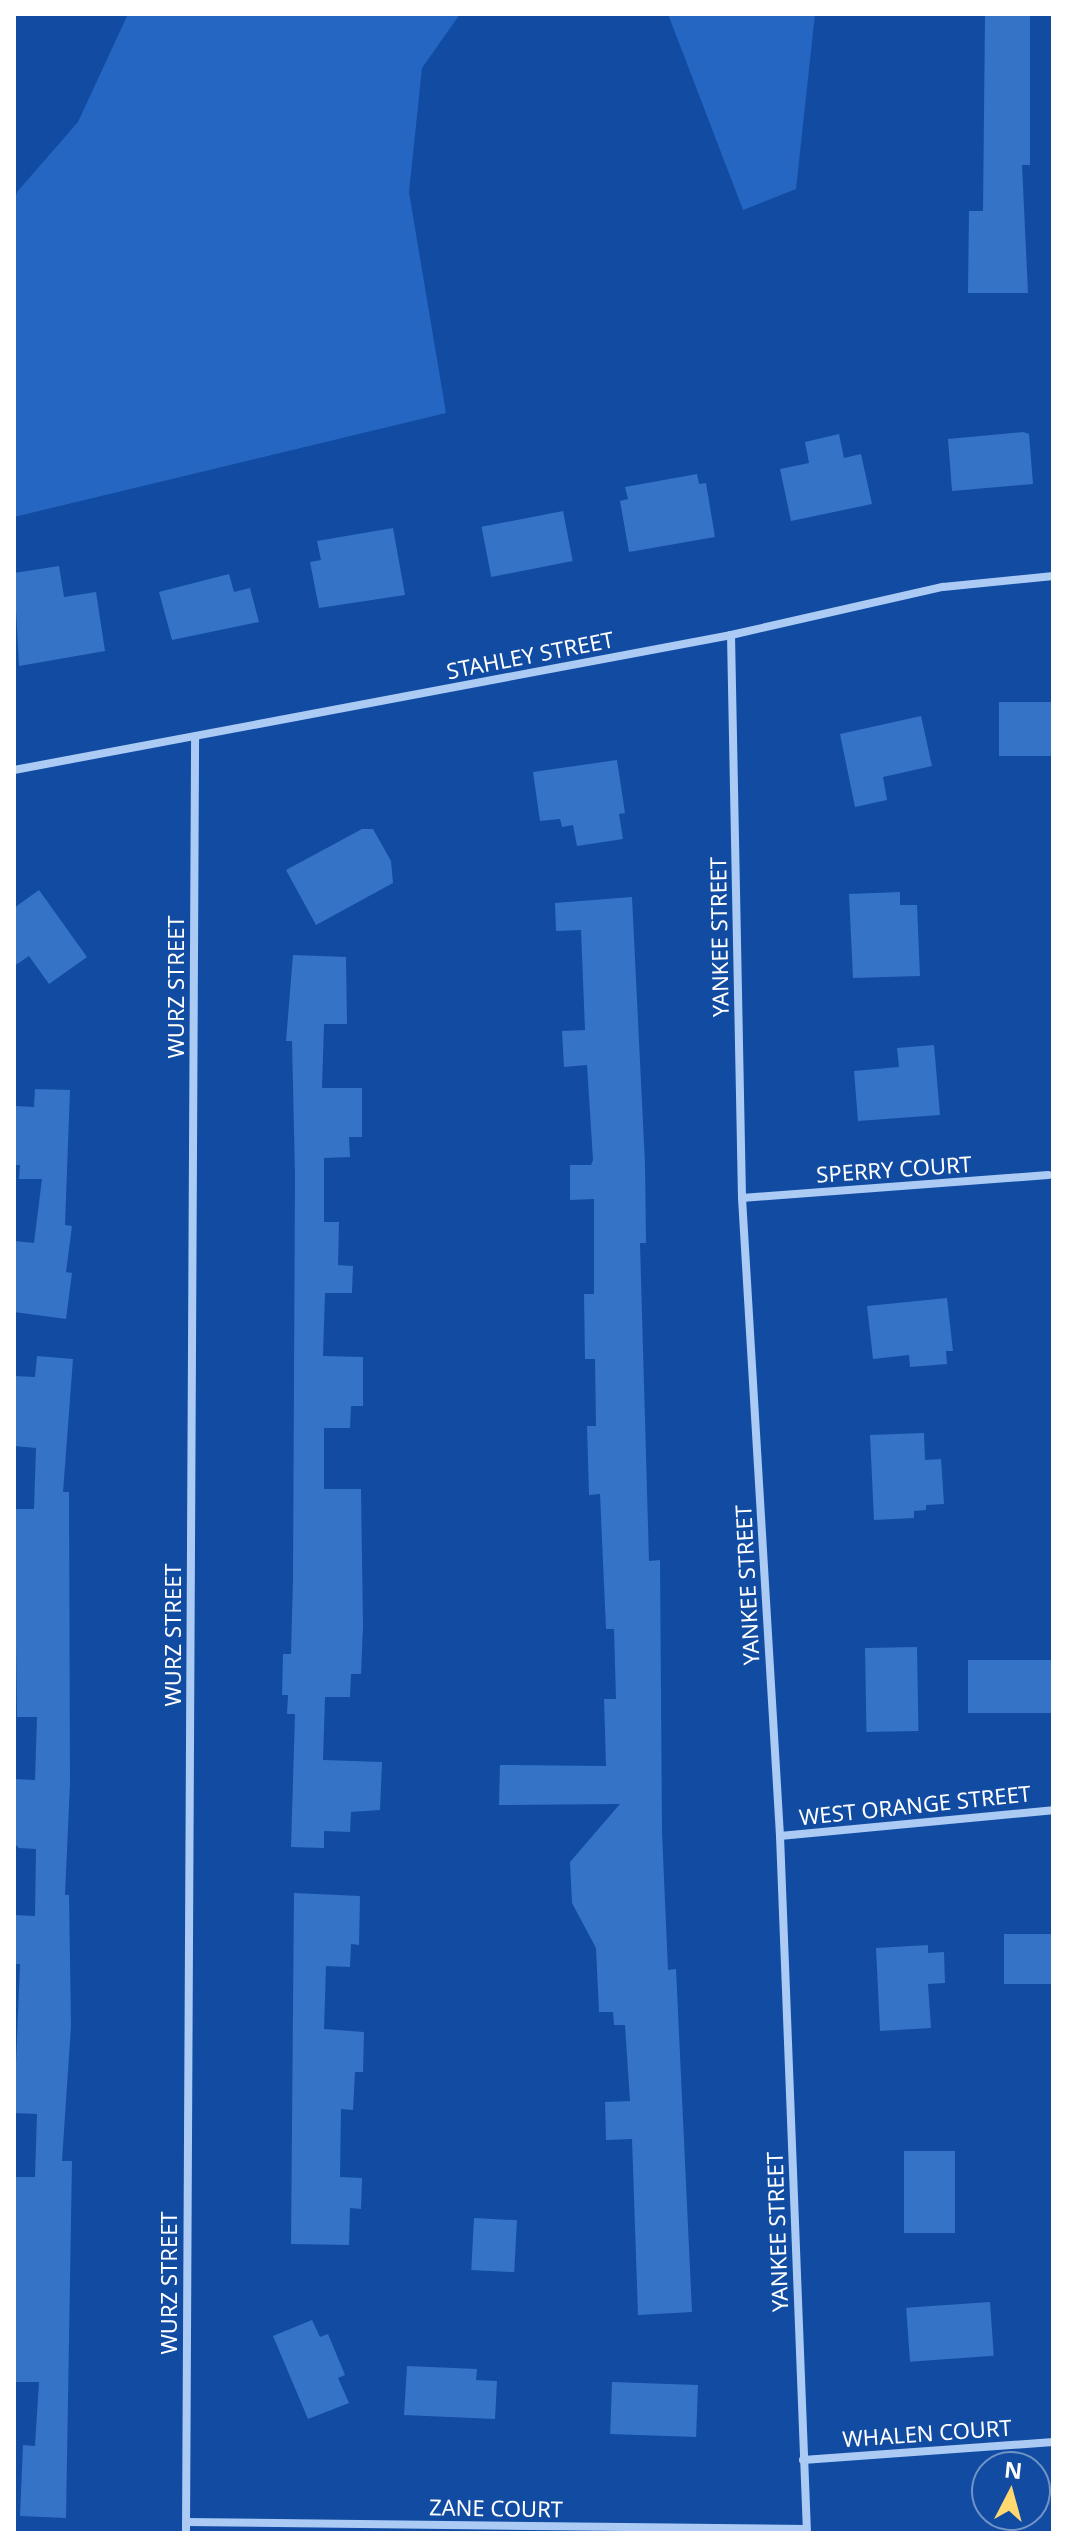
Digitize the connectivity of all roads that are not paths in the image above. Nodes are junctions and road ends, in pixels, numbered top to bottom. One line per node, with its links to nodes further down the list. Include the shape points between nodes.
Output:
1 (1053, 576): 2 (street, STAHLEY STREET, via 943,587)
2 (731, 635): 3 (street, STAHLEY STREET); 6 (street, YANKEE STREET)
3 (195, 737): 4 (street, STAHLEY STREET); 11 (street, WURZ STREET)
4 (14, 770)
5 (1048, 1175): 6 (street, SPERRY COURT)
6 (742, 1198): 8 (street, YANKEE STREET)
7 (1053, 1810): 8 (street, WEST ORANGE STREET)
8 (780, 1836): 10 (street, YANKEE STREET)
9 (1053, 2442): 10 (street, WHALEN COURT)
10 (803, 2460): 12 (street, YANKEE STREET)
11 (186, 2522): 12 (street, ZANE COURT); 13 (street, WURZ STREET)
12 (806, 2531)
13 (186, 2533)

